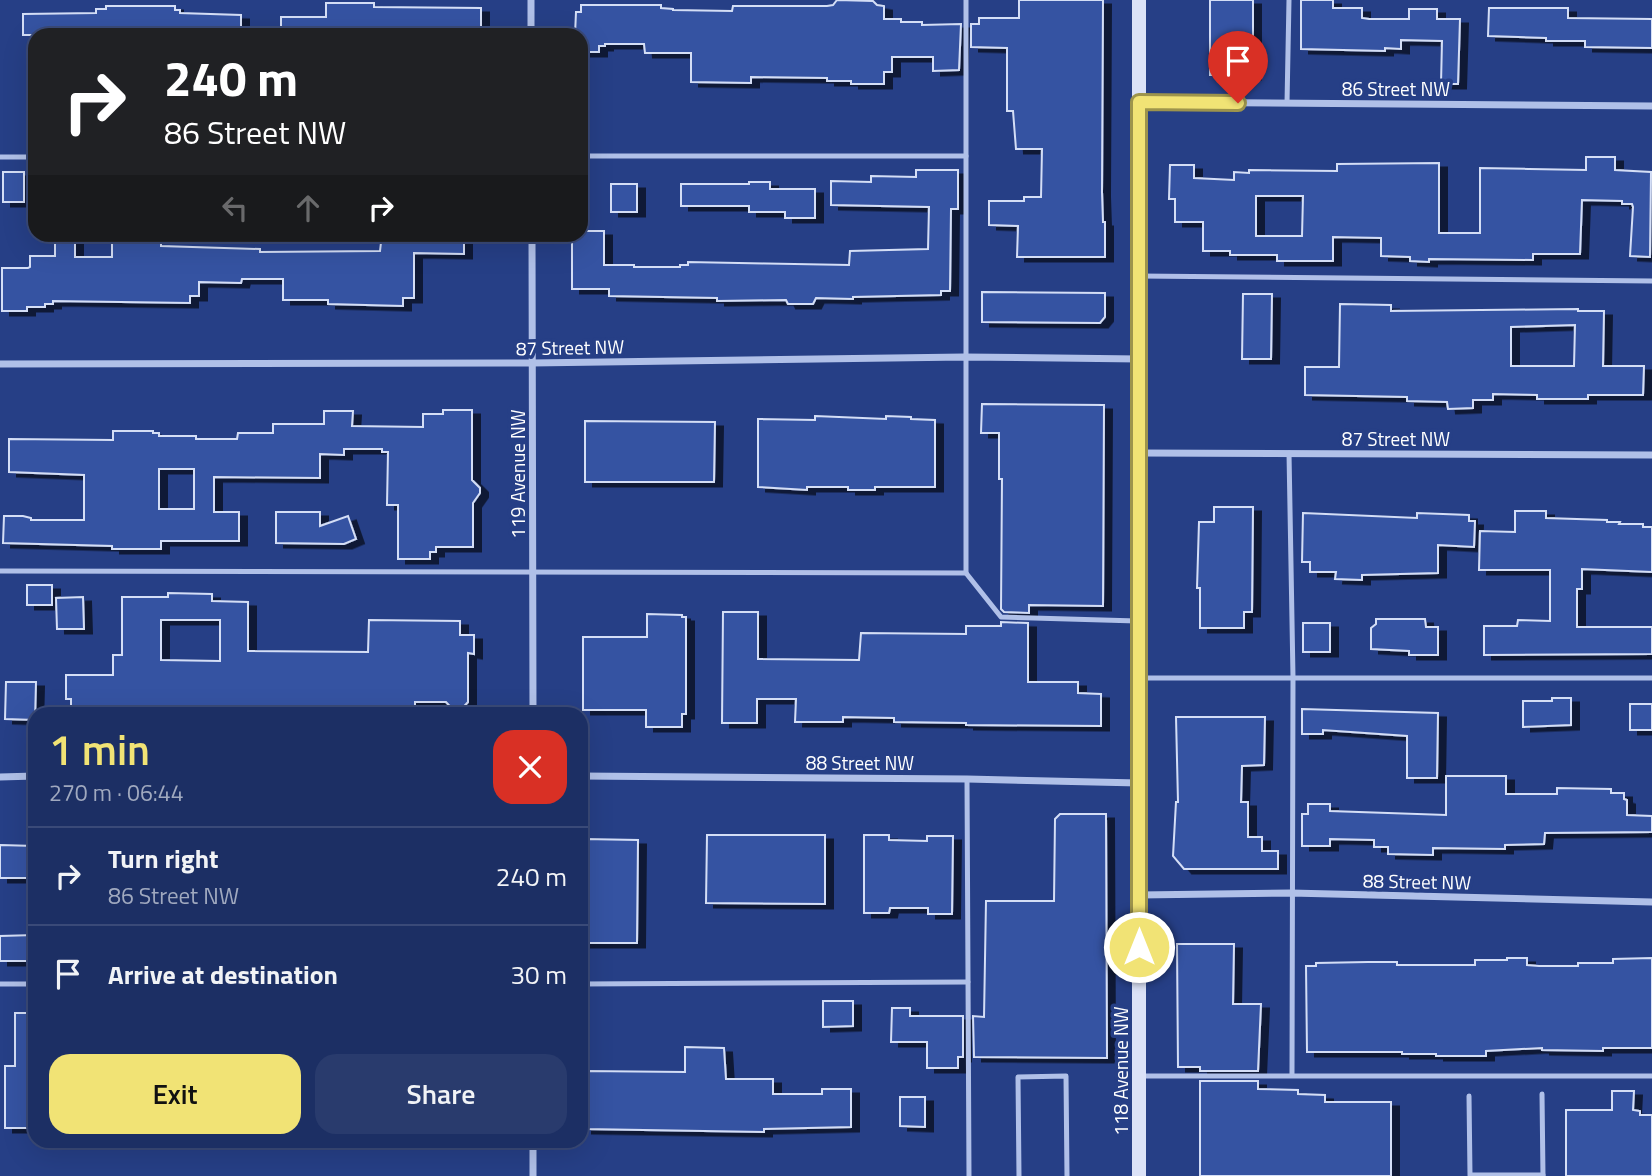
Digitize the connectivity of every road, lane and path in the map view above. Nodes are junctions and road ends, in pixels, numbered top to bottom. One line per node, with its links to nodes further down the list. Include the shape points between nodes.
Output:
1 (531, 0): 5 (street)
2 (966, 0): 10 (lane)
3 (1139, 0): 6 (main road, 118 Avenue NW)
4 (1289, 0): 7 (lane)
5 (531, 28)
6 (1139, 102): 7 (street, 86 Street NW); 14 (main road, 118 Avenue NW)
7 (1287, 103): 8 (street, 86 Street NW)
8 (1652, 106)
9 (588, 156): 10 (lane)
10 (965, 156): 16 (lane)
11 (0, 157): 12 (lane)
12 (28, 157)
13 (532, 242): 18 (street, 119 Avenue NW)
14 (1139, 276): 15 (lane); 17 (main road, 118 Avenue NW)
15 (1652, 281)
16 (964, 357): 17 (street, 87 Street NW); 18 (street, 87 Street NW); 25 (lane)
17 (1139, 359): 20 (main road, 118 Avenue NW)
18 (532, 363): 19 (street, 87 Street NW); 24 (street, 119 Avenue NW)
19 (0, 364)
20 (1139, 453): 21 (street, 87 Street NW); 26 (main road, 118 Avenue NW)
21 (1289, 453): 22 (street, 87 Street NW); 27 (lane)
22 (1652, 455)
23 (0, 570): 24 (lane)
24 (534, 573): 25 (lane); 30 (street, 119 Avenue NW)
25 (965, 573): 26 (lane, via 1002,617)
26 (1139, 621): 28 (main road, 118 Avenue NW)
27 (1293, 677): 28 (lane); 29 (lane); 36 (lane)
28 (1139, 678): 35 (main road, 118 Avenue NW)
29 (1652, 678)
30 (533, 707)
31 (28, 776): 33 (street)
32 (588, 776): 34 (street, 88 Street NW)
33 (0, 777)
34 (968, 779): 35 (street, 88 Street NW); 39 (lane)
35 (1139, 783): 37 (main road, 118 Avenue NW)
36 (1291, 893): 37 (street, 88 Street NW); 38 (street, 88 Street NW); 43 (lane)
37 (1139, 895): 44 (main road, 118 Avenue NW)
38 (1652, 902)
39 (968, 982): 42 (lane); 51 (lane)
40 (0, 984): 41 (lane)
41 (28, 984)
42 (588, 984)
43 (1292, 1075): 44 (lane); 45 (lane)
44 (1139, 1076): 54 (main road, 118 Avenue NW)
45 (1652, 1076)
46 (1542, 1094): 49 (lane)
47 (1469, 1096): 49 (lane, via 1470,1175)
48 (533, 1148): 50 (street)
49 (1543, 1175)
50 (533, 1176)
51 (969, 1176)
52 (1019, 1176): 53 (lane, via 1018,1077 1066,1076)
53 (1067, 1176)
54 (1139, 1176)

